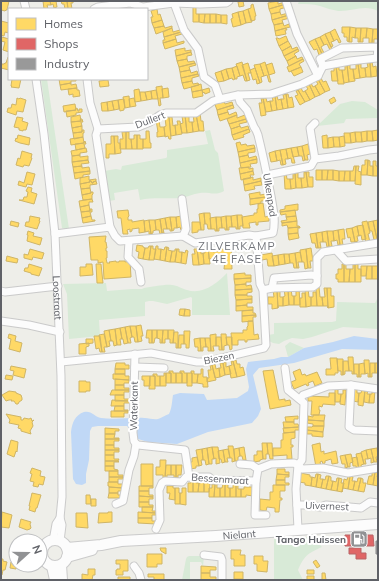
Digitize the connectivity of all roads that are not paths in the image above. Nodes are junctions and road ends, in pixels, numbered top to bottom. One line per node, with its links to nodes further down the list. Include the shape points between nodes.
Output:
1 (229, 1): 4 (street)
2 (286, 1): 8 (street, via 297,34)
3 (133, 2): 4 (street, via 143,6); 5 (street)
4 (174, 3): 12 (street, via 184,30 198,49 204,77 215,85)
5 (96, 6)
6 (378, 47): 7 (street, via 377,58); 7 (street, via 342,48 320,60)
7 (323, 66): 8 (street)
8 (318, 76): 11 (street, Dullert, via 271,94)
9 (36, 80): 20 (street, Loostraat)
10 (87, 80): 14 (street, via 90,103)
11 (238, 95): 12 (street, Dullert); 17 (street, Ulkenpad, via 258,135)
12 (220, 98): 14 (street, Dullert, via 196,112 166,113 138,127)
13 (316, 123): 16 (street, via 310,128)
14 (98, 129): 19 (street, via 96,136)
15 (378, 149): 16 (street)
16 (315, 159): 17 (street, via 311,166)
17 (267, 175): 22 (street, Ulkenpad, via 275,226 273,233)
18 (182, 199): 21 (street, via 186,229)
19 (110, 227): 20 (street); 23 (street, via 120,241)
20 (56, 234): 29 (street, Loostraat)
21 (183, 236): 22 (street, Ulkenpad, via 195,242); 23 (street, Ulkenpad)
22 (256, 236): 31 (street, Biezen)
23 (129, 241): 28 (street, via 128,256 139,269)
24 (378, 243): 25 (street)
25 (336, 250): 26 (street, via 346,262); 27 (street, via 323,252 317,258)
26 (378, 259)
27 (317, 276): 30 (street, via 274,278); 30 (street, via 318,284 313,287)
28 (142, 282)
29 (58, 286): 32 (street); 34 (street, Loostraat)
30 (272, 288): 31 (street)
31 (262, 290): 35 (street, Biezen, via 266,345 264,348 204,362 152,353)
32 (1, 291)
33 (1, 321): 34 (street)
34 (60, 332): 36 (street, Loostraat)
35 (134, 354): 36 (street, Biezen); 37 (street, Waterkant)
36 (61, 362): 58 (street, Loostraat)
37 (135, 368): 38 (street, Waterkant); 44 (street, Waterkant, via 132,433)
38 (164, 368)
39 (285, 368): 42 (street, via 288,390)
40 (351, 386): 41 (street); 42 (street, via 328,386 303,395); 43 (street, via 349,428)
41 (378, 389)
42 (300, 399): 46 (street, via 304,403 302,460)
43 (378, 432)
44 (136, 444): 49 (street, Waterkant, via 185,450); 52 (street, Waterkant, via 123,501)
45 (240, 464): 48 (street, Bessenmaat, via 252,465)
46 (298, 465): 47 (street, via 302,469 323,468 348,473); 48 (street, Bessenmaat, via 271,464); 53 (street)
47 (378, 468)
48 (258, 469): 50 (street, Bessenmaat)
49 (189, 477): 50 (street, Bessenmaat); 56 (street, Bessenmaat, via 182,482 162,483 159,490 160,520)
50 (256, 481): 54 (street, Bessenmaat, via 255,515)
51 (378, 503): 53 (street, Uivernest, via 370,502 361,508)
52 (116, 504)
53 (297, 505): 57 (street)
54 (266, 515)
55 (378, 524): 57 (street, Nielant)
56 (156, 529)
57 (298, 529): 58 (street, Nielant, via 121,541)
58 (60, 553): 61 (street, Loostraat); 62 (street, Loostraat)
59 (204, 555): 64 (street, via 221,557)
60 (134, 566): 63 (street, via 140,573)
61 (56, 580)
62 (62, 580)
63 (141, 580)
64 (222, 580)

